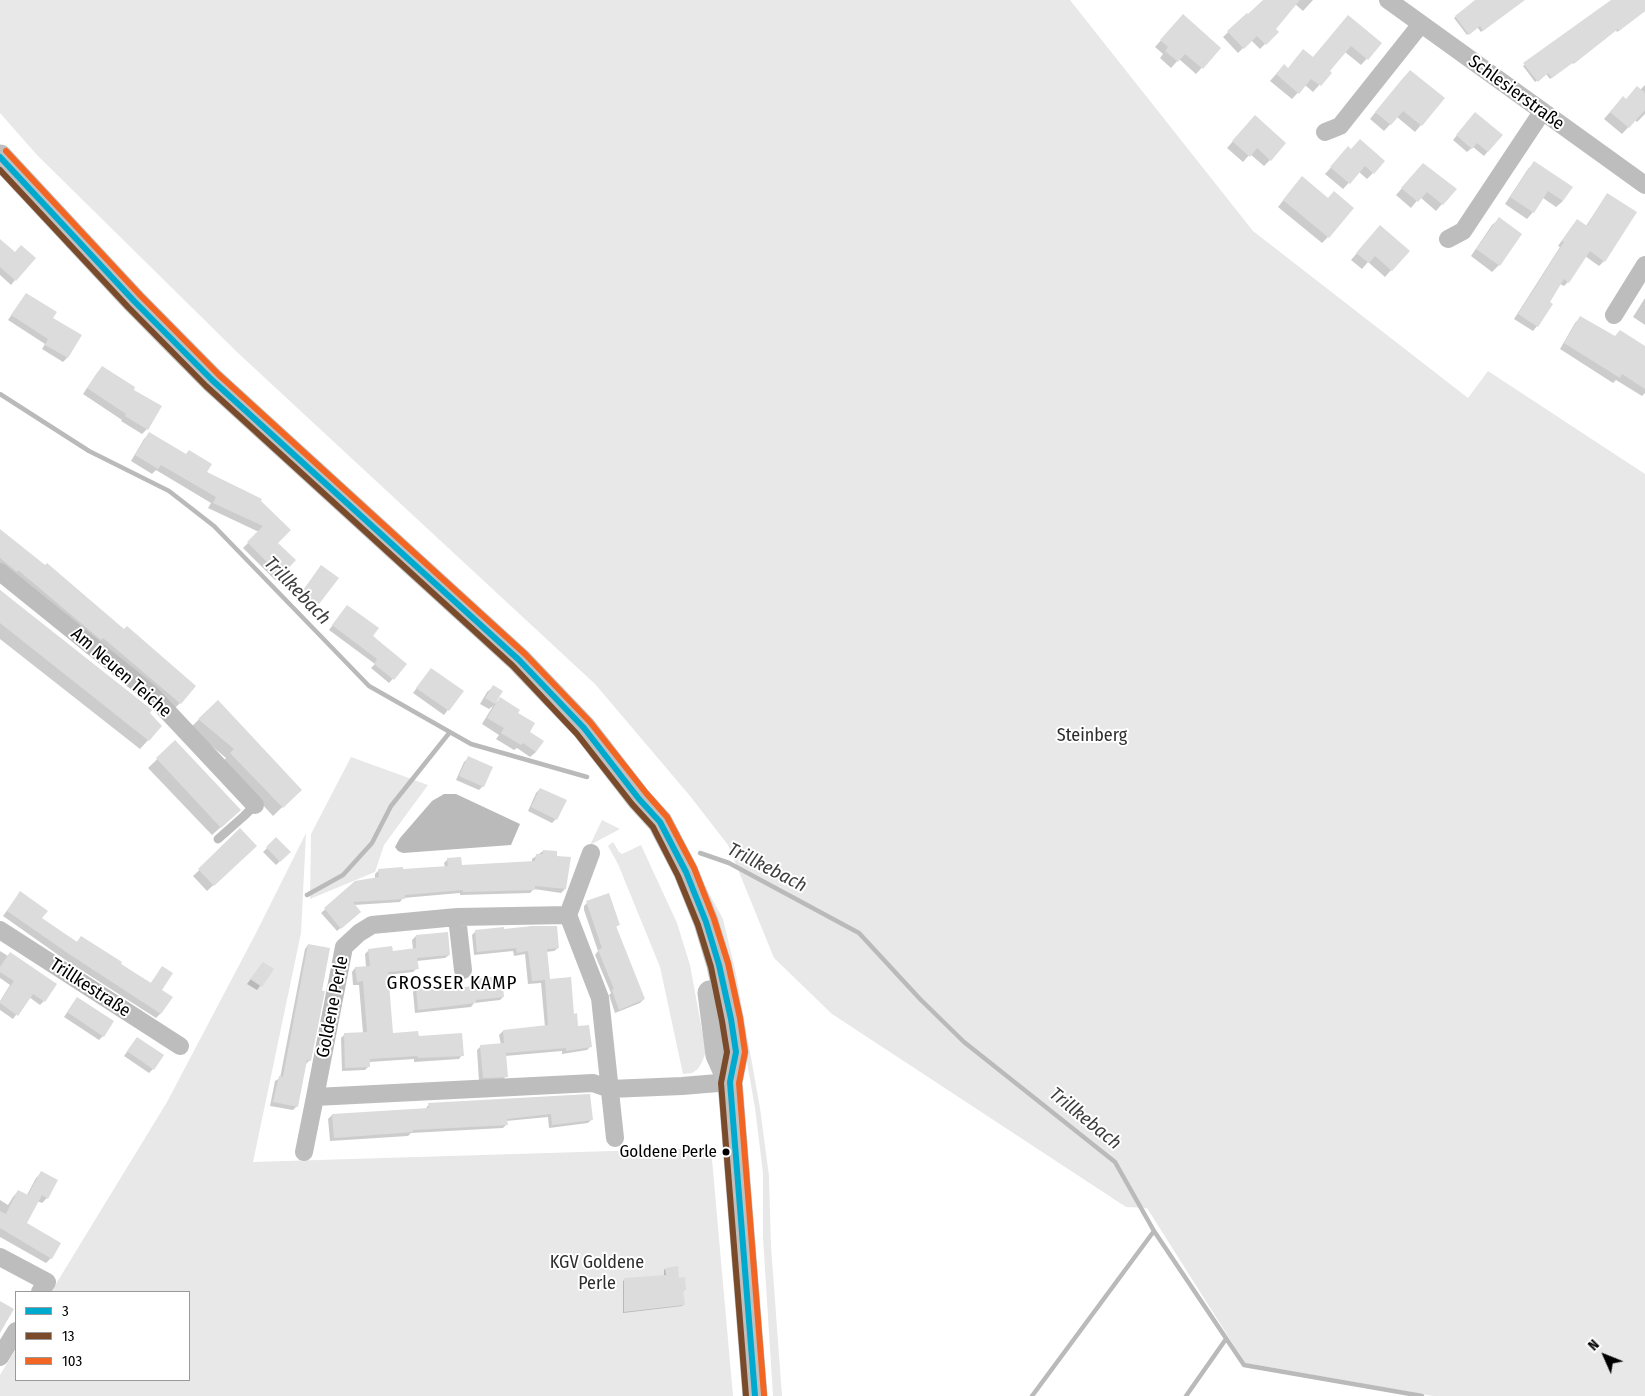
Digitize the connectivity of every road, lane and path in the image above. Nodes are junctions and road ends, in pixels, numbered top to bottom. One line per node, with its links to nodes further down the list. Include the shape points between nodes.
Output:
1 (1388, 0): 2 (street, Schlesierstraße)
2 (1421, 24): 3 (street, Schlesierstraße); 4 (street, via 1340,126)
3 (1542, 112): 6 (street, Schlesierstraße); 7 (street, via 1463,232)
4 (1326, 132)
5 (0, 157): 19 (main road, via 212,380 526,667 584,728 639,799 646,827 676,888 699,947 711,998 718,1055)
6 (1645, 185)
7 (1448, 239)
8 (1645, 265): 9 (street)
9 (1614, 315)
10 (0, 572): 11 (street, Am Neuen Teiche, via 150,693)
11 (255, 805): 12 (lane)
12 (218, 839)
13 (591, 853): 14 (street)
14 (568, 914): 15 (street, Goldene Perle); 20 (street, via 600,998)
15 (458, 917): 17 (street); 21 (street, Goldene Perle, via 372,925 344,947)
16 (0, 930): 18 (street, Trillkestraße)
17 (463, 970)
18 (180, 1046)
19 (730, 1082): 20 (street); 28 (main road)
20 (610, 1089): 21 (street, via 593,1083); 22 (street)
21 (315, 1097): 23 (street, Goldene Perle)
22 (615, 1138)
23 (304, 1152)
24 (0, 1257): 25 (street, via 47,1282)
25 (41, 1291)
26 (15, 1333): 27 (street)
27 (0, 1358)
28 (755, 1396)

